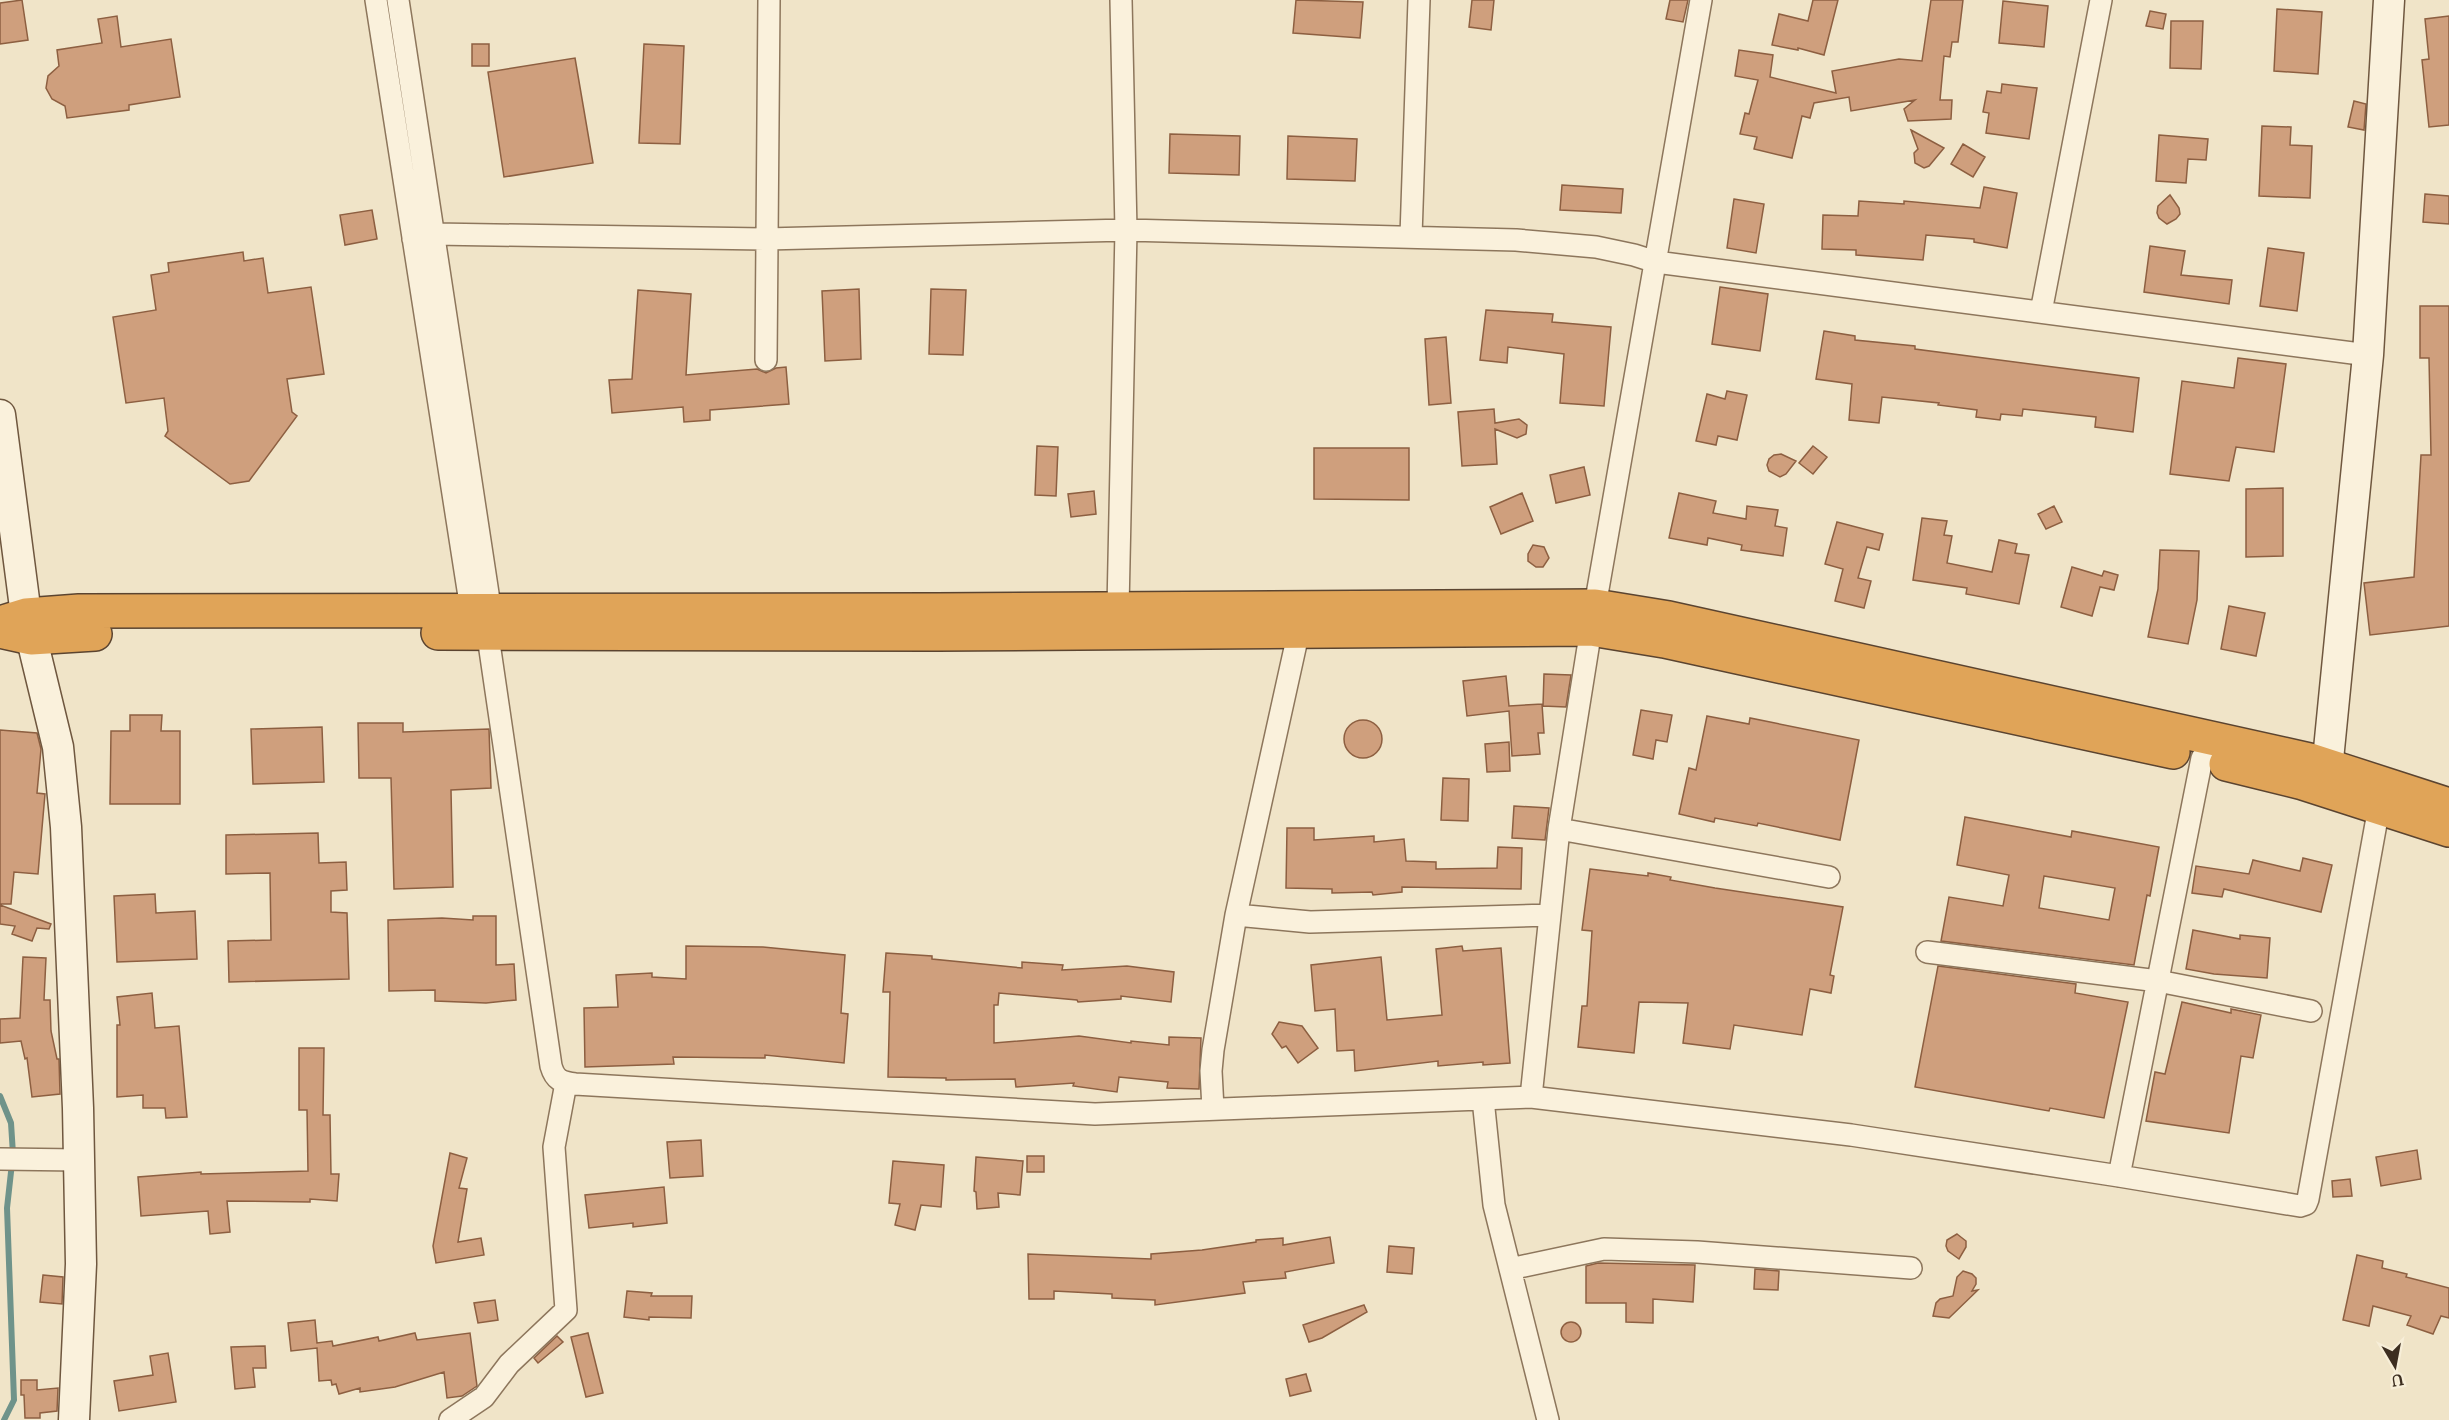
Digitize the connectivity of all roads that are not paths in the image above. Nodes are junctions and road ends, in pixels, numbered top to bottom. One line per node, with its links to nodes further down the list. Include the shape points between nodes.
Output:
1 (376, 0): 12 (street)
2 (398, 0): 10 (street)
3 (770, 0): 13 (street)
4 (1121, 0): 9 (street)
5 (1419, 0): 11 (street)
6 (1701, 0): 14 (street)
7 (2101, 0): 15 (street)
8 (2389, 0): 16 (street)
9 (1126, 230): 11 (street); 13 (street); 19 (street)
10 (434, 234): 12 (street); 13 (street); 21 (street)
11 (1411, 236): 14 (street, via 1596,247)
12 (413, 238): 21 (street)
13 (766, 239): 17 (street)
14 (1656, 262): 15 (street); 20 (street)
15 (2041, 312): 16 (street)
16 (2368, 355): 25 (street)
17 (766, 360)
18 (0, 416): 22 (street)
19 (1118, 608): 20 (highway); 21 (highway, via 938,610)
20 (1593, 617): 23 (highway); 24 (highway, via 1664,641); 25 (highway, via 1669,618 2103,713); 28 (street)
21 (484, 626): 22 (highway, via 79,611); 23 (highway, via 937,634); 36 (street, via 552,1066 554,1076)
22 (14, 627): 41 (street, via 58,747 66,826)
23 (1299, 630): 31 (street)
24 (2202, 758): 25 (highway); 34 (street)
25 (2327, 778): 26 (highway); 27 (highway)
26 (2449, 805)
27 (2379, 807): 29 (highway); 42 (street, via 2307,1202 2300,1206)
28 (1559, 829): 30 (street); 32 (street)
29 (2449, 830)
30 (1829, 877)
31 (1236, 915): 32 (street, via 1310,922); 39 (street, via 1213,1050)
32 (1550, 915): 37 (street)
33 (1927, 952): 34 (street)
34 (2158, 981): 35 (street); 42 (street)
35 (2311, 1011)
36 (566, 1083): 39 (street, via 1056,1113); 46 (street, via 554,1147 566,1310 509,1364 484,1396)
37 (1530, 1097): 38 (street); 42 (street, via 1851,1135)
38 (1483, 1099): 39 (street); 44 (street, via 1494,1205)
39 (1213, 1109)
40 (1, 1159): 41 (street)
41 (65, 1160): 45 (street, via 81,1264)
42 (2119, 1176)
43 (1911, 1268): 44 (street, via 1604,1249)
44 (1510, 1269): 47 (street)
45 (74, 1420)
46 (450, 1420)
47 (1548, 1420)

